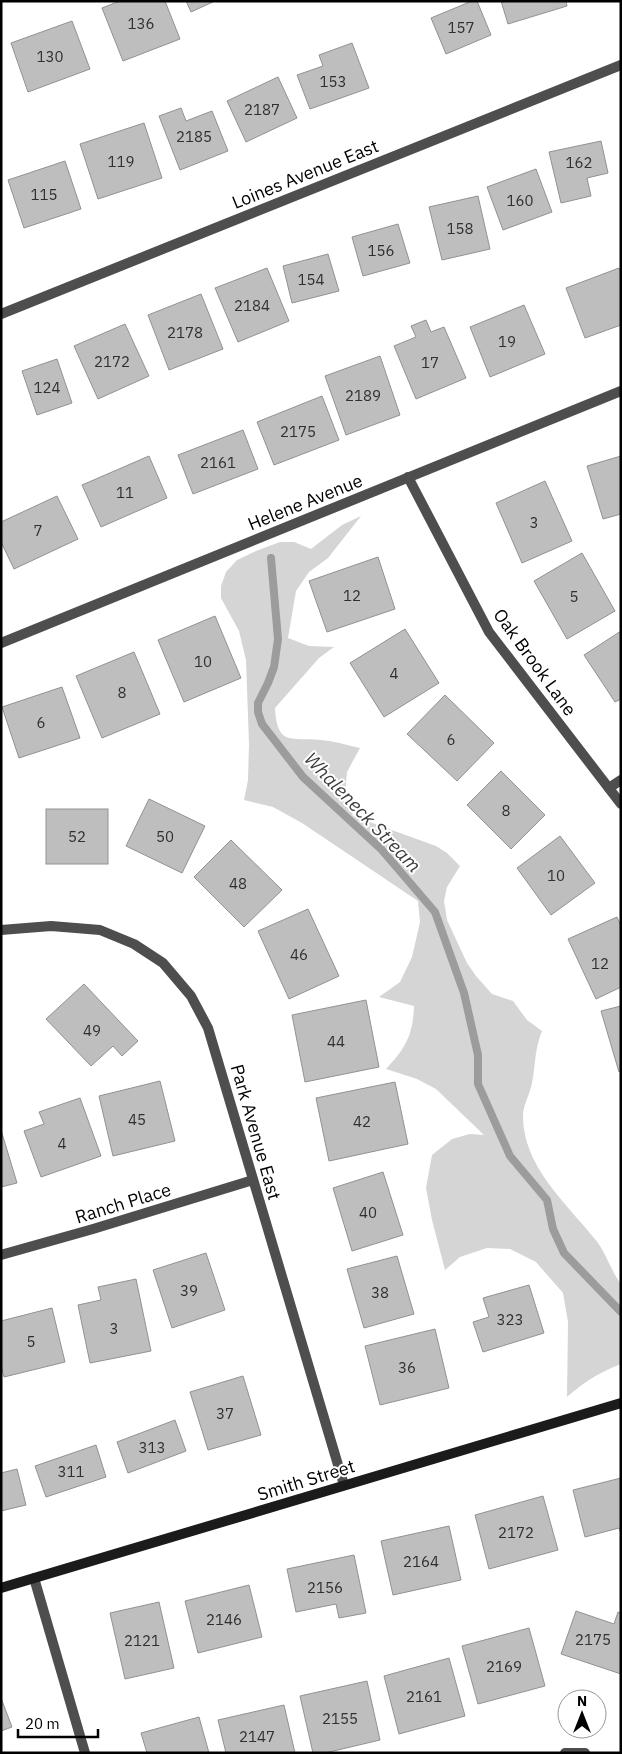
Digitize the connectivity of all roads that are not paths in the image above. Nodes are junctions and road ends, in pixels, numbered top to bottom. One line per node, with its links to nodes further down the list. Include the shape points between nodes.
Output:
1 (621, 64): 2 (street, Loines Avenue East)
2 (1, 314)
3 (621, 391): 4 (street, Helene Avenue)
4 (408, 477): 5 (street, Helene Avenue); 7 (street, Oak Brook Lane, via 489,632)
5 (1, 643)
6 (621, 780): 7 (street)
7 (610, 788): 8 (street, Oak Brook Lane)
8 (621, 804)
9 (1, 930): 10 (street, Park Avenue East, via 51,926 100,930 134,944 163,963 191,996 208,1028)
10 (253, 1180): 11 (street, Ranch Place); 13 (street, Park Avenue East)
11 (1, 1255)
12 (621, 1403): 13 (street, Smith Street)
13 (344, 1486): 14 (street, Smith Street)
14 (34, 1578): 15 (street, Smith Street); 16 (street)
15 (1, 1588)
16 (85, 1753)
17 (565, 1753): 18 (street)
18 (585, 1753)

